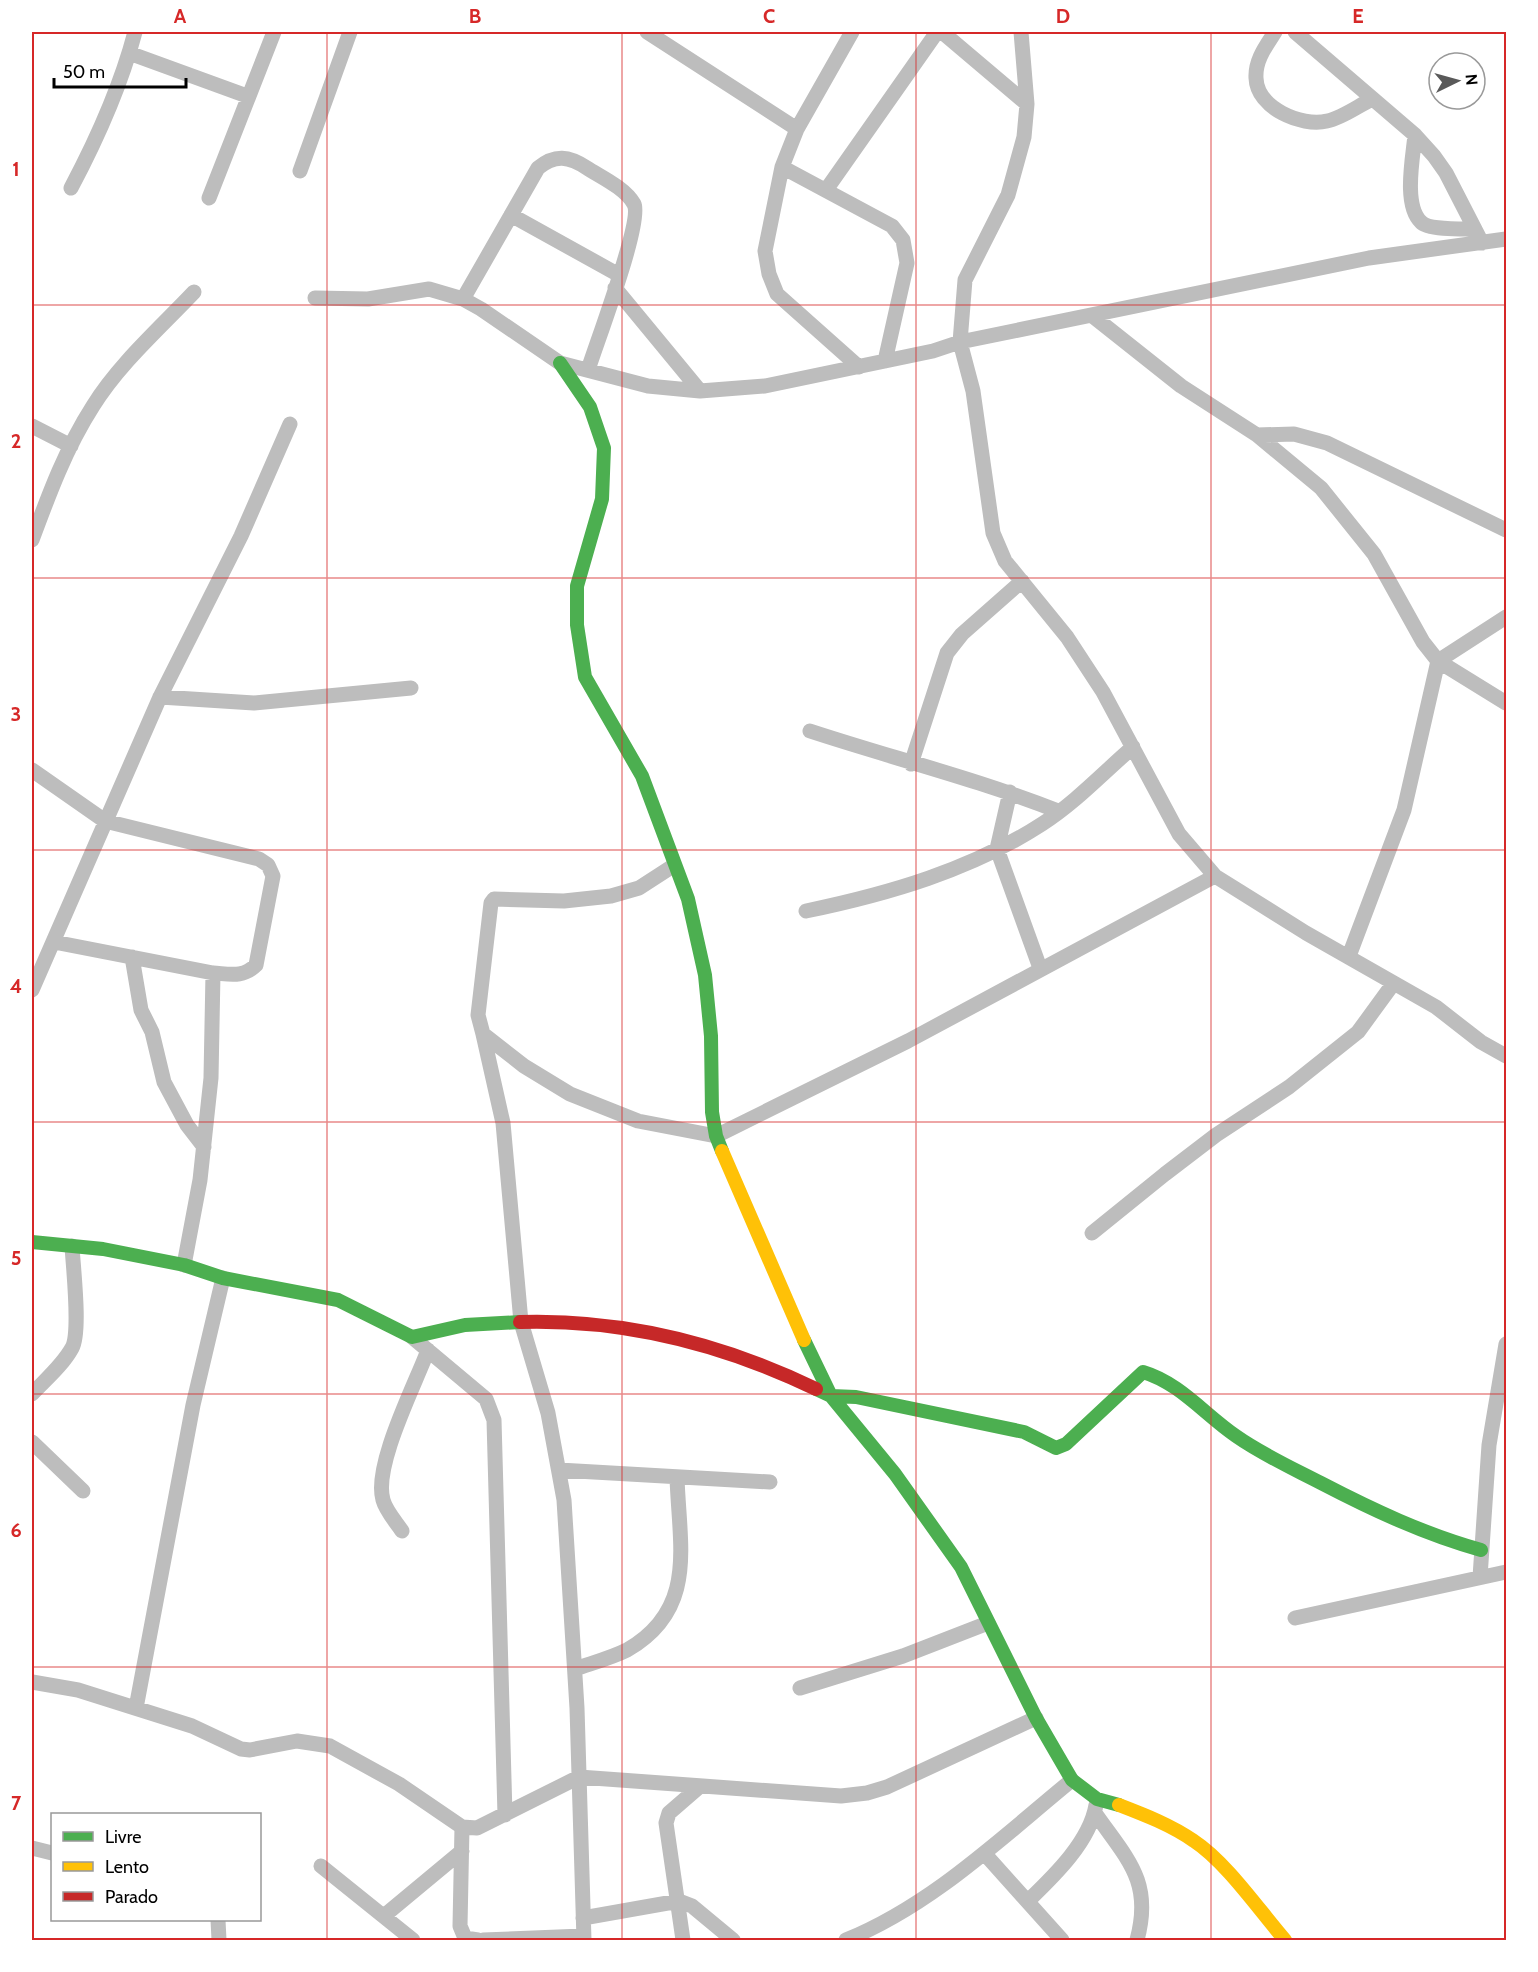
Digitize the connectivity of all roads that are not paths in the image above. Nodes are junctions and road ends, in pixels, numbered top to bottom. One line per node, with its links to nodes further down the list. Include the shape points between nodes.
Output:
1 (135, 32): 11 (street)
2 (274, 32): 12 (street)
3 (350, 32): 18 (street)
4 (647, 32): 15 (street)
5 (852, 32): 15 (street)
6 (937, 32): 20 (street)
7 (942, 32): 14 (street)
8 (1021, 32): 14 (street)
9 (1275, 32): 13 (street, via 1258,57 1256,78 1268,103 1294,118 1313,123 1328,121)
10 (1295, 32): 13 (street)
11 (129, 53): 12 (street); 19 (street, via 91,151)
12 (246, 96): 21 (street)
13 (1372, 99): 16 (street)
14 (1027, 104): 30 (street, via 1024,137 1008,195 965,280)
15 (797, 129): 17 (street)
16 (1415, 135): 23 (street, via 1446,173); 23 (street, via 1410,183 1413,207 1421,222)
17 (782, 167): 20 (street); 33 (street, via 765,251 773,284 777,294)
18 (300, 171)
19 (71, 188)
20 (826, 189): 31 (street, via 892,226 903,240 907,263)
21 (209, 198)
22 (511, 215): 25 (street); 25 (street, via 538,168 547,160 562,156 574,159 627,194 635,205 636,219); 28 (street)
23 (1479, 236): 24 (street); 29 (street)
24 (1506, 239)
25 (617, 281): 34 (street); 35 (street)
26 (194, 292): 39 (street, via 93,405)
27 (315, 298): 28 (street, via 368,299 429,289)
28 (463, 299): 32 (street)
29 (1094, 316): 30 (street); 38 (street, via 1181,386)
30 (960, 342): 31 (street); 42 (street, via 973,391 993,533 1005,561)
31 (885, 361): 33 (street)
32 (560, 363): 34 (street); 56 (street, via 590,407 604,448 602,499 577,586 585,677 642,776)
33 (859, 367): 35 (street, via 765,386)
34 (588, 370): 35 (street, via 648,386)
35 (699, 391)
36 (290, 424): 46 (street, via 241,536)
37 (32, 426): 39 (street)
38 (1257, 435): 40 (street, via 1294,434 1327,443); 44 (street, via 1335,504 1374,554 1423,642)
39 (71, 446): 41 (street)
40 (1506, 530)
41 (32, 540)
42 (1022, 581): 49 (street, via 1067,637); 50 (street, via 962,634 947,653)
43 (1506, 617): 44 (street)
44 (1438, 661): 47 (street); 60 (street, via 1404,810)
45 (411, 687): 46 (street, via 254,703)
46 (160, 697): 54 (street)
47 (1506, 703)
48 (810, 731): 50 (street)
49 (1133, 747): 53 (street); 57 (street, via 1179,834)
50 (911, 764): 52 (street)
51 (32, 770): 54 (street)
52 (1010, 792): 53 (street); 55 (street)
53 (1058, 811): 55 (street)
54 (105, 821): 59 (street); 63 (street, via 259,859 268,865 273,876 256,965 249,973 239,975)
55 (997, 849): 58 (street, via 927,879); 62 (street)
56 (674, 866): 66 (street, via 639,888 611,896 564,901 494,898 478,1015); 68 (street, via 688,899 705,975)
57 (1215, 876): 60 (street); 62 (street)
58 (806, 911)
59 (54, 942): 61 (street); 65 (street)
60 (1348, 956): 64 (street)
61 (132, 957): 63 (street); 69 (street, via 141,1010 152,1032 164,1082)
62 (1040, 968): 68 (street, via 908,1041)
63 (213, 973): 69 (street, via 211,1078)
64 (1393, 984): 67 (street, via 1436,1007); 70 (street, via 1358,1032 1290,1087 1216,1135)
65 (32, 990)
66 (483, 1034): 68 (street, via 524,1066 570,1094 638,1121); 75 (street, via 503,1123)
67 (1506, 1056)
68 (716, 1136): 80 (street, via 776,1281)
69 (204, 1147): 73 (street)
70 (1092, 1233)
71 (32, 1242): 72 (street)
72 (72, 1246): 73 (street); 79 (street, via 73,1347)
73 (184, 1265): 74 (street)
74 (223, 1278): 76 (street, via 338,1300); 95 (street, via 193,1405)
75 (521, 1322): 76 (street, via 465,1325); 80 (street, via 628,1327 696,1343 773,1368); 82 (street, via 548,1413)
76 (412, 1337): 78 (street)
77 (1506, 1344): 87 (street, via 1489,1445)
78 (428, 1350): 86 (street, via 380,1480 383,1501); 101 (street, via 486,1399 494,1420)
79 (32, 1394)
80 (831, 1396): 87 (street, via 856,1397 1024,1432 1056,1448 1066,1444 1143,1372 1151,1373 1270,1457 1387,1517); 91 (street, via 895,1474 962,1567)
81 (32, 1442): 85 (street)
82 (559, 1470): 83 (street); 92 (street)
83 (677, 1477): 84 (street); 92 (street, via 680,1582 673,1604 640,1641)
84 (770, 1482)
85 (82, 1491)
86 (402, 1532)
87 (1481, 1550): 89 (street)
88 (1506, 1572): 89 (street)
89 (1480, 1577): 90 (street)
90 (1295, 1618)
91 (988, 1623): 94 (street, via 903,1656); 96 (street)
92 (575, 1669): 97 (street)
93 (32, 1682): 95 (street, via 78,1690)
94 (800, 1688)
95 (136, 1708): 102 (street, via 192,1726 241,1749 297,1741 330,1746 399,1784)
96 (1036, 1718): 98 (street); 99 (street, via 867,1794 841,1796)
97 (579, 1777): 99 (street); 101 (street); 111 (street)
98 (1072, 1780): 100 (street); 105 (street)
99 (699, 1787): 109 (street, via 669,1813 666,1823)
100 (1096, 1806): 108 (street, via 1080,1840 1056,1873); 124 (street, via 1143,1891 1144,1916); 125 (street, via 1119,1805 1170,1826 1196,1842)
101 (505, 1815): 102 (street, via 477,1828)
102 (462, 1827): 104 (street)
103 (32, 1848): 106 (street)
104 (462, 1851): 110 (street); 115 (street, via 460,1926)
105 (984, 1852): 108 (street); 113 (street, via 951,1880)
106 (51, 1853)
107 (321, 1866): 110 (street)
108 (1029, 1900): 123 (street)
109 (679, 1901): 111 (street); 119 (street); 120 (street, via 692,1906)
110 (385, 1915): 117 (street)
111 (583, 1918): 114 (street)
112 (218, 1921): 116 (street)
113 (868, 1931): 121 (street); 122 (street)
114 (584, 1938): 118 (street)
115 (469, 1940)
116 (219, 1941)
117 (413, 1941)
118 (483, 1941)
119 (683, 1941)
120 (733, 1941)
121 (846, 1941)
122 (883, 1941)
123 (1062, 1941)
124 (1137, 1941)
125 (1285, 1941)

